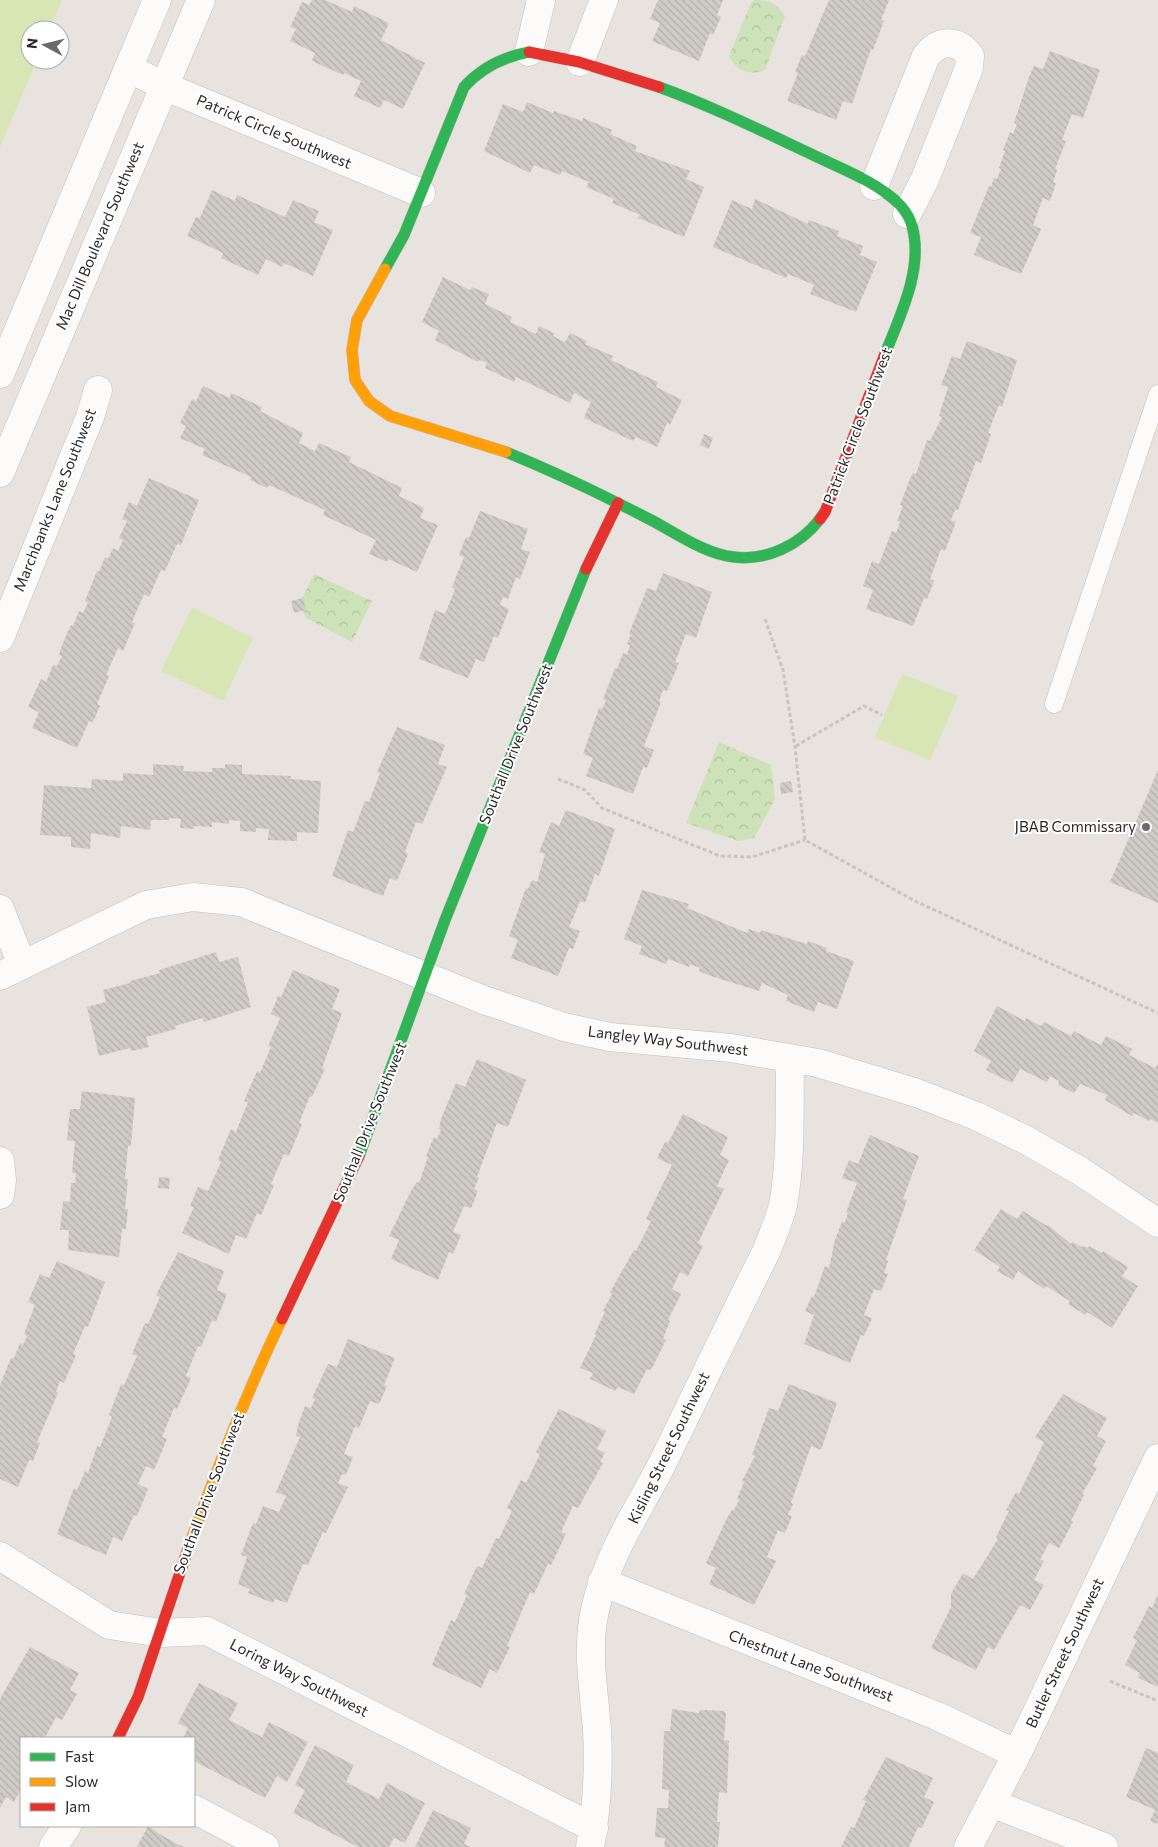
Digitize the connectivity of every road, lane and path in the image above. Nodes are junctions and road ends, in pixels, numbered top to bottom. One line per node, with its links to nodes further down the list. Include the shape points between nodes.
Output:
1 (157, 0): 7 (street)
2 (201, 0): 8 (street, Mac Dill Boulevard Southwest)
3 (541, 0): 5 (street)
4 (604, 0): 6 (street)
5 (529, 52): 6 (street, Patrick Circle Southwest); 10 (street, Patrick Circle Southwest, via 495,61 464,87)
6 (580, 62): 9 (street, Patrick Circle Southwest, via 699,102)
7 (128, 68): 8 (street, Patrick Circle Southwest); 12 (street)
8 (164, 86): 10 (street, Patrick Circle Southwest); 15 (street, Mac Dill Boulevard Southwest)
9 (874, 186): 11 (street, Patrick Circle Southwest); 11 (street, via 926,56 941,43 956,42 970,56 968,68)
10 (422, 193): 16 (street, Patrick Circle Southwest, via 400,244 357,320 352,365 361,391 390,416 501,450 565,476)
11 (908, 214): 16 (street, Patrick Circle Southwest, via 914,246 904,308 830,501 810,532 790,546 766,556 729,557 698,545)
12 (0, 374)
13 (98, 390): 18 (street, Marchbanks Lane Southwest)
14 (1158, 394): 19 (lane)
15 (0, 473)
16 (618, 503): 26 (street, Southall Drive Southwest, via 588,566 445,920)
17 (765, 619): 21 (path, via 782,670)
18 (0, 638)
19 (1054, 704)
20 (882, 715): 21 (path, via 864,706)
21 (795, 746): 23 (path)
22 (558, 779): 23 (path, via 585,790 602,808 720,856 752,857)
23 (805, 840): 27 (path, via 915,901)
24 (0, 909): 25 (street)
25 (11, 971): 26 (street, Langley Way Southwest, via 146,905 193,897 253,905)
26 (426, 975): 28 (street, Langley Way Southwest, via 526,1016 582,1031); 35 (street, Southall Drive Southwest, via 352,1173 256,1373 224,1451 174,1586)
27 (1158, 1013)
28 (790, 1058): 31 (street, Langley Way Southwest, via 877,1079 982,1119 1080,1171); 34 (street, Kisling Street Southwest, via 788,1155 778,1222)
29 (0, 1160): 30 (street)
30 (0, 1195)
31 (1158, 1223)
32 (1158, 1458): 39 (street, Butler Street Southwest)
33 (0, 1556): 35 (street, Loring Way Southwest, via 109,1624)
34 (602, 1582): 39 (street, Chestnut Lane Southwest, via 919,1709); 43 (street, Kisling Street Southwest, via 590,1656 598,1756)
35 (161, 1633): 38 (street, Southall Drive Southwest, via 138,1697); 43 (street, Loring Way Southwest, via 207,1631)
36 (1110, 1681): 37 (path)
37 (1158, 1701)
38 (118, 1737)
39 (1017, 1754): 40 (street, Butler Street Southwest)
40 (991, 1803): 46 (street, Butler Street Southwest); 47 (street)
41 (195, 1810): 45 (street)
42 (66, 1827): 44 (street)
43 (592, 1837)
44 (53, 1847)
45 (265, 1847)
46 (968, 1847)
47 (1104, 1847)

